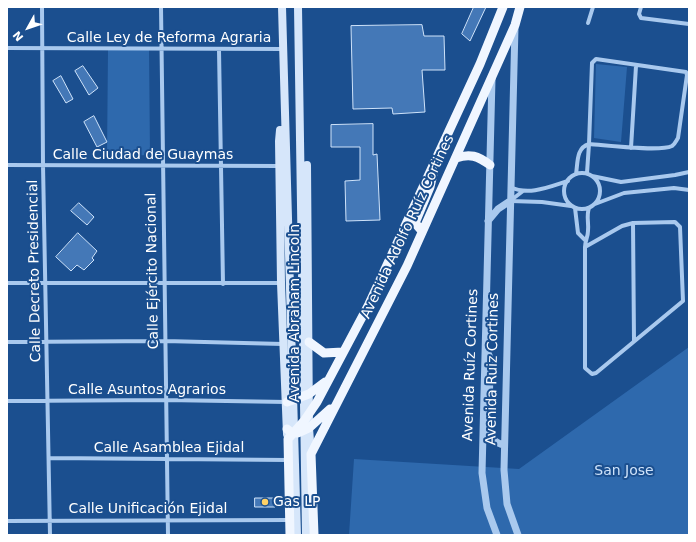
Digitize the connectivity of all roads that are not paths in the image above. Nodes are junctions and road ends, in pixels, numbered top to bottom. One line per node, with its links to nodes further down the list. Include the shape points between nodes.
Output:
1 (42, 7): 14 (street, Calle Decreto Presidencial)
2 (161, 7): 15 (street, Calle Ejército Nacional)
3 (282, 7): 16 (main road)
4 (298, 7): 20 (main road, Avenida Abraham Lincoln)
5 (503, 7): 12 (main road, Avenida Adolfo Ruíz Cortines)
6 (520, 7): 11 (main road, Avenida Adolfo Ruíz Cortines)
7 (593, 7): 9 (street)
8 (640, 7): 10 (street, via 639,14 644,19)
9 (588, 23)
10 (689, 24)
11 (515, 25): 19 (main road, Avenida Adolfo Ruíz Cortines); 37 (street)
12 (488, 46): 19 (main road); 25 (main road, Avenida Adolfo Ruíz Cortines)
13 (7, 48): 14 (street, Calle Ley de Reforma Agraria)
14 (42, 48): 15 (street, Calle Ley de Reforma Agraria); 27 (street, Calle Decreto Presidencial)
15 (160, 48): 17 (street, Calle Ley de Reforma Agraria); 29 (street, Calle Ejército Nacional)
16 (283, 49): 17 (street, Calle Ley de Reforma Agraria); 21 (main road)
17 (219, 50): 30 (street)
18 (636, 66): 22 (street, via 596,59 592,62); 23 (street); 23 (street, via 683,71 687,75 678,138 674,144 667,147)
19 (492, 73): 24 (main road, Avenida Adolfo Ruíz Cortines); 28 (street, Avenida Ruíz Cortines)
20 (300, 90): 57 (main road, Avenida Abraham Lincoln, via 306,135); 86 (main road, Avenida Abraham Lincoln)
21 (284, 111): 31 (main road, Avenida Abraham Lincoln, via 279,141); 85 (main road)
22 (589, 144): 23 (street); 33 (street); 34 (street, via 580,150)
23 (631, 148)
24 (456, 158): 28 (main road, via 466,154 472,155); 45 (main road, Avenida Adolfo Ruíz Cortines)
25 (435, 161): 45 (main road, via 430,187 416,223); 60 (main road, Avenida Adolfo Ruíz Cortines, via 369,304)
26 (7, 165): 27 (street, Calle Ciudad de Guaymas)
27 (43, 165): 29 (street, Calle Ciudad de Guaymas); 49 (street, Calle Decreto Presidencial)
28 (490, 165): 43 (street, Avenida Ruíz Cortines)
29 (163, 166): 30 (street, Calle Ciudad de Guaymas); 50 (street, Calle Ejército Nacional)
30 (221, 166): 31 (street, Calle Ciudad de Guaymas); 52 (street)
31 (279, 166): 51 (main road, Avenida Abraham Lincoln)
32 (689, 172): 35 (street, via 621,182)
33 (587, 173): 34 (street); 35 (street)
34 (576, 174): 36 (street)
35 (592, 176): 41 (street, via 599,191)
36 (568, 181): 39 (street, via 542,189); 42 (street, via 564,194)
37 (510, 187): 39 (street); 40 (street)
38 (689, 190): 41 (street, via 674,188 624,193)
39 (523, 191): 40 (street)
40 (510, 201): 42 (street, via 542,202); 43 (street, via 498,209); 73 (street, Avenida Ruiz Cortines)
41 (591, 206): 42 (street, via 580,210); 46 (street, via 587,216 588,232)
42 (573, 207): 46 (street, via 578,233)
43 (488, 221): 58 (street, Avenida Ruíz Cortines)
44 (633, 224): 47 (street, via 617,228); 54 (street); 54 (street, via 674,222 680,227 683,301)
45 (422, 231): 65 (main road, Avenida Adolfo Ruíz Cortines, via 407,266)
46 (585, 240): 47 (street)
47 (585, 247): 54 (street, via 585,368 588,372 596,373)
48 (7, 283): 49 (street)
49 (46, 283): 50 (street); 56 (street, Calle Decreto Presidencial)
50 (164, 283): 52 (street); 53 (street, Calle Ejército Nacional)
51 (281, 283): 52 (street); 59 (main road, Avenida Abraham Lincoln)
52 (222, 284)
53 (165, 341): 56 (street); 59 (street); 66 (street, Calle Ejército Nacional)
54 (634, 341)
55 (7, 342): 56 (street)
56 (47, 342): 68 (street, Calle Decreto Presidencial)
57 (309, 342): 60 (main road, via 324,353); 61 (main road, Avenida Abraham Lincoln)
58 (485, 342): 73 (street, via 490,358 489,432 496,443); 88 (street, Avenida Ruíz Cortines, via 482,473 487,508)
59 (284, 344): 62 (main road, Avenida Abraham Lincoln)
60 (343, 352): 63 (main road, Avenida Adolfo Ruíz Cortines)
61 (308, 360): 62 (main road, via 296,370); 64 (main road, Avenida Abraham Lincoln)
62 (285, 362): 69 (main road, Avenida Abraham Lincoln)
63 (329, 379): 64 (main road); 70 (main road, Avenida Adolfo Ruíz Cortines)
64 (309, 394): 69 (main road); 70 (main road, Avenida Abraham Lincoln)
65 (339, 399): 71 (main road); 74 (main road, Avenida Adolfo Ruíz Cortines)
66 (166, 400): 68 (street, Calle Asuntos Agrarios); 69 (street, Calle Asuntos Agrarios); 76 (street, Calle Ejército Nacional)
67 (7, 401): 68 (street, Calle Asuntos Agrarios)
68 (49, 401): 75 (street, Calle Decreto Presidencial)
69 (287, 402): 72 (main road, Avenida Abraham Lincoln)
70 (310, 413): 71 (main road, Avenida Abraham Lincoln); 72 (main road, Avenida Adolfo Ruíz Cortines)
71 (309, 428): 72 (main road, via 298,433); 74 (main road, Avenida Abraham Lincoln)
72 (289, 433): 77 (main road, Avenida Abraham Lincoln)
73 (504, 445): 89 (street, Avenida Ruiz Cortines, via 507,504)
74 (311, 454): 87 (main road, Avenida Abraham Lincoln)
75 (49, 458): 76 (street, Calle Asamblea Ejidal); 78 (street, Calle Decreto Presidencial)
76 (167, 460): 77 (street, Calle Asamblea Ejidal); 79 (street, Calle Ejército Nacional)
77 (288, 460): 80 (main road, Avenida Abraham Lincoln)
78 (50, 520): 79 (street, Calle Unificación Ejidal); 81 (street, Calle Unificación Ejidal); 82 (street, Calle Decreto Presidencial)
79 (168, 520): 80 (street, Calle Unificación Ejidal); 83 (street, Calle Ejército Nacional)
80 (290, 520): 84 (main road, Avenida Abraham Lincoln)
81 (7, 521)
82 (50, 535)
83 (168, 535)
84 (290, 535)
85 (297, 535)
86 (306, 535)
87 (314, 535)
88 (497, 535)
89 (518, 535)

